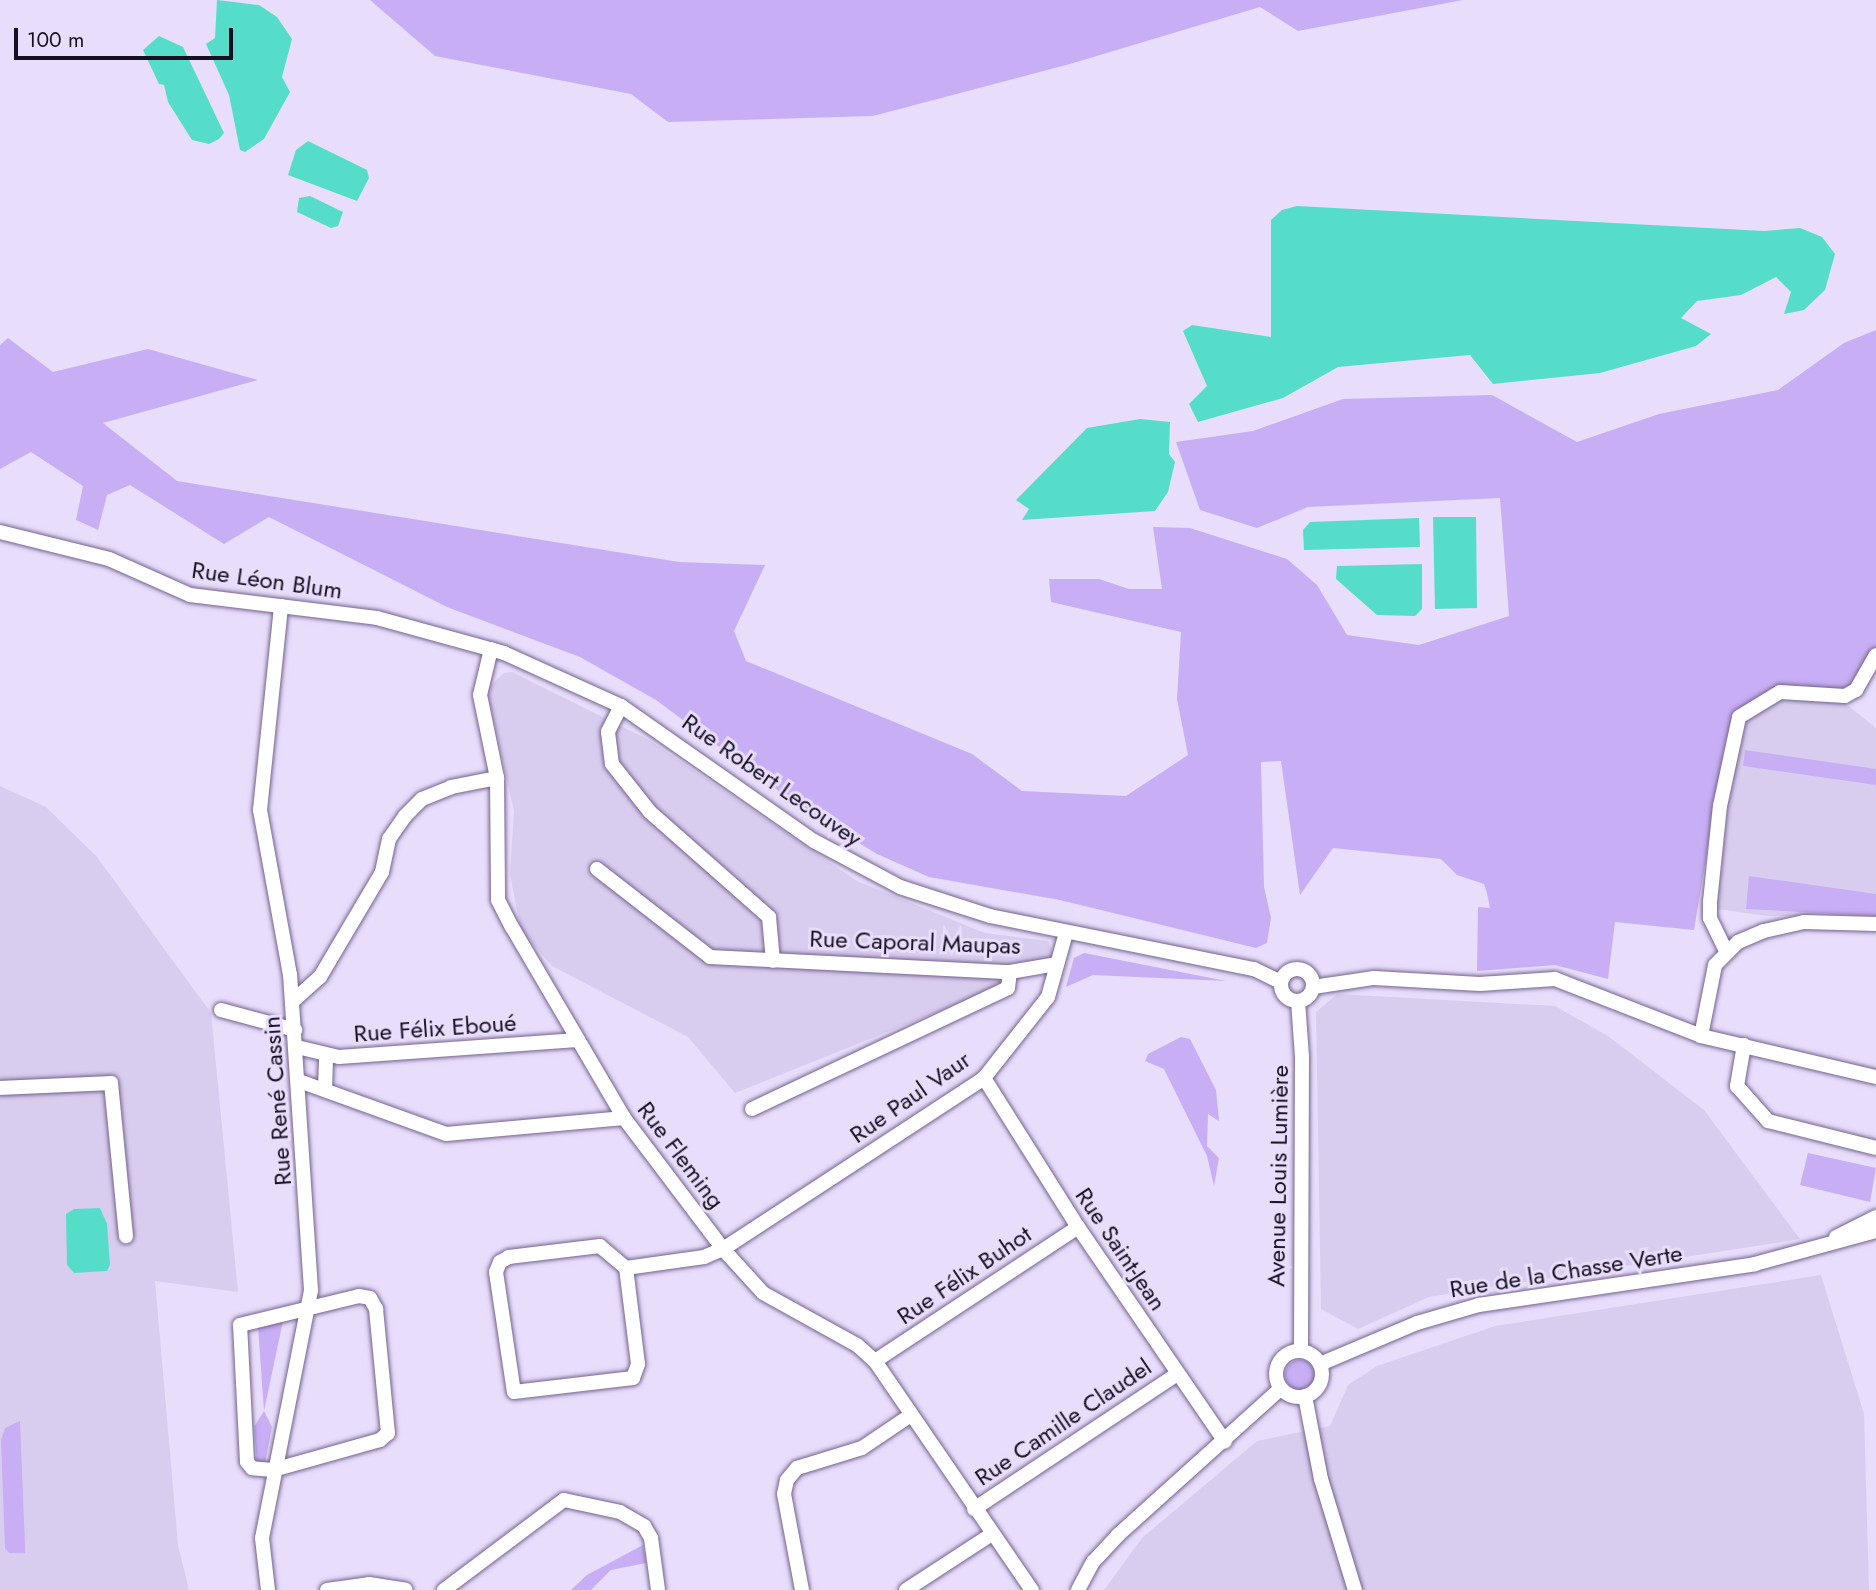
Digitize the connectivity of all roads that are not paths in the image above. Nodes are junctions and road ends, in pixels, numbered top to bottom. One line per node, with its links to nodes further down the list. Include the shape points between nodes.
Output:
1 (0, 532): 2 (street, Rue Léon Blum, via 108,559 190,594)
2 (281, 606): 3 (street, Rue Léon Blum, via 377,618); 17 (street, Rue René Cassin, via 260,810)
3 (491, 649): 5 (street, Rue Robert Lecouvey); 6 (street, Rue Fleming, via 480,695)
4 (1876, 655): 10 (street, via 1857,690 1844,696 1780,692 1739,717 1720,806 1710,902 1710,918)
5 (621, 706): 9 (street, Rue Robert Lecouvey, via 814,841 873,875 940,902); 11 (street, Rue Caporal Maupas, via 608,732 612,764 650,812 769,917)
6 (498, 778): 17 (street, via 451,786 422,799 405,816 389,839 382,872 320,977); 21 (street, Rue Fleming, via 498,900)
7 (597, 869): 11 (street, Rue Caporal Maupas, via 709,957)
8 (1876, 924): 10 (street, via 1784,925 1751,935)
9 (1066, 933): 12 (street, Rue Paul Vaur); 14 (street, Rue Robert Lecouvey, via 1254,969)
10 (1726, 951): 20 (street, via 1712,975)
11 (772, 961): 13 (street, Rue Caporal Maupas)
12 (1057, 964): 13 (street, Rue Caporal Maupas); 26 (street, Rue Paul Vaur, via 1048,997)
13 (1010, 972): 30 (street, via 1008,988)
14 (1281, 982): 15 (street, via 1291,970 1301,970 1310,975); 16 (street, via 1286,997)
15 (1313, 987): 16 (street, via 1310,995); 20 (street, via 1374,978 1480,984 1543,977 1572,984)
16 (1298, 1001): 41 (street, Avenue Louis Lumière, via 1302,1057)
17 (292, 1003): 19 (street, Rue René Cassin)
18 (221, 1010): 19 (street)
19 (295, 1030): 23 (street, Rue René Cassin)
20 (1700, 1036): 22 (street)
21 (577, 1040): 24 (street, Rue Félix Eboué); 31 (street, Rue Fleming)
22 (1744, 1045): 25 (street); 32 (street, via 1737,1086 1768,1121)
23 (297, 1047): 24 (street, Rue Félix Eboué); 27 (street, Rue René Cassin)
24 (326, 1056): 29 (street)
25 (1876, 1077)
26 (984, 1078): 34 (street, Rue Saint-Jean); 38 (street, Rue Paul Vaur)
27 (299, 1081): 29 (street); 40 (street, Rue René Cassin, via 311,1248)
28 (0, 1088): 36 (street, via 111,1083)
29 (325, 1089): 31 (street, via 446,1134)
30 (752, 1109)
31 (624, 1118): 38 (street, Rue Fleming)
32 (1876, 1148)
33 (1876, 1217): 37 (street, Rue de la Chasse Verte)
34 (1078, 1227): 42 (street, Rue Félix Buhot); 44 (street, Rue Saint-Jean)
35 (1876, 1231): 37 (street, Rue de la Chasse Verte)
36 (126, 1236)
37 (1827, 1245): 43 (street, Rue de la Chasse Verte, via 1755,1264 1479,1304 1417,1323)
38 (723, 1249): 39 (street, Rue Paul Vaur, via 704,1257); 42 (street, Rue Fleming, via 762,1293 857,1345)
39 (626, 1268): 39 (street, via 638,1364 633,1378 514,1392 496,1272 500,1262 509,1257 600,1247)
40 (308, 1308): 49 (street, Rue René Cassin); 49 (street, via 240,1325 247,1462 258,1471); 49 (street, via 359,1296 370,1298 384,1360 388,1433 380,1440)
41 (1301, 1351): 43 (street); 45 (street, via 1286,1355 1278,1367)
42 (875, 1361): 47 (street, Rue Fleming)
43 (1320, 1364): 46 (street, via 1320,1384)
44 (1177, 1374): 48 (street, Rue Saint-Jean); 50 (street, Rue Camille Claudel)
45 (1281, 1388): 46 (street); 48 (street)
46 (1305, 1396): 61 (street, via 1321,1479)
47 (911, 1415): 50 (street, Rue Fleming); 57 (street, via 862,1448 797,1468 787,1480 784,1494)
48 (1225, 1442): 60 (street, via 1103,1550)
49 (273, 1470): 52 (street, Rue René Cassin, via 262,1538)
50 (975, 1509): 51 (street, Rue Fleming)
51 (992, 1534): 58 (street); 59 (street, Rue Fleming)
52 (268, 1590)
53 (327, 1590): 54 (street, via 369,1584)
54 (406, 1590)
55 (444, 1590): 56 (street, via 564,1500 620,1512 644,1526 651,1538)
56 (658, 1590)
57 (802, 1590)
58 (906, 1590)
59 (1032, 1590)
60 (1078, 1590)
61 (1355, 1590)

